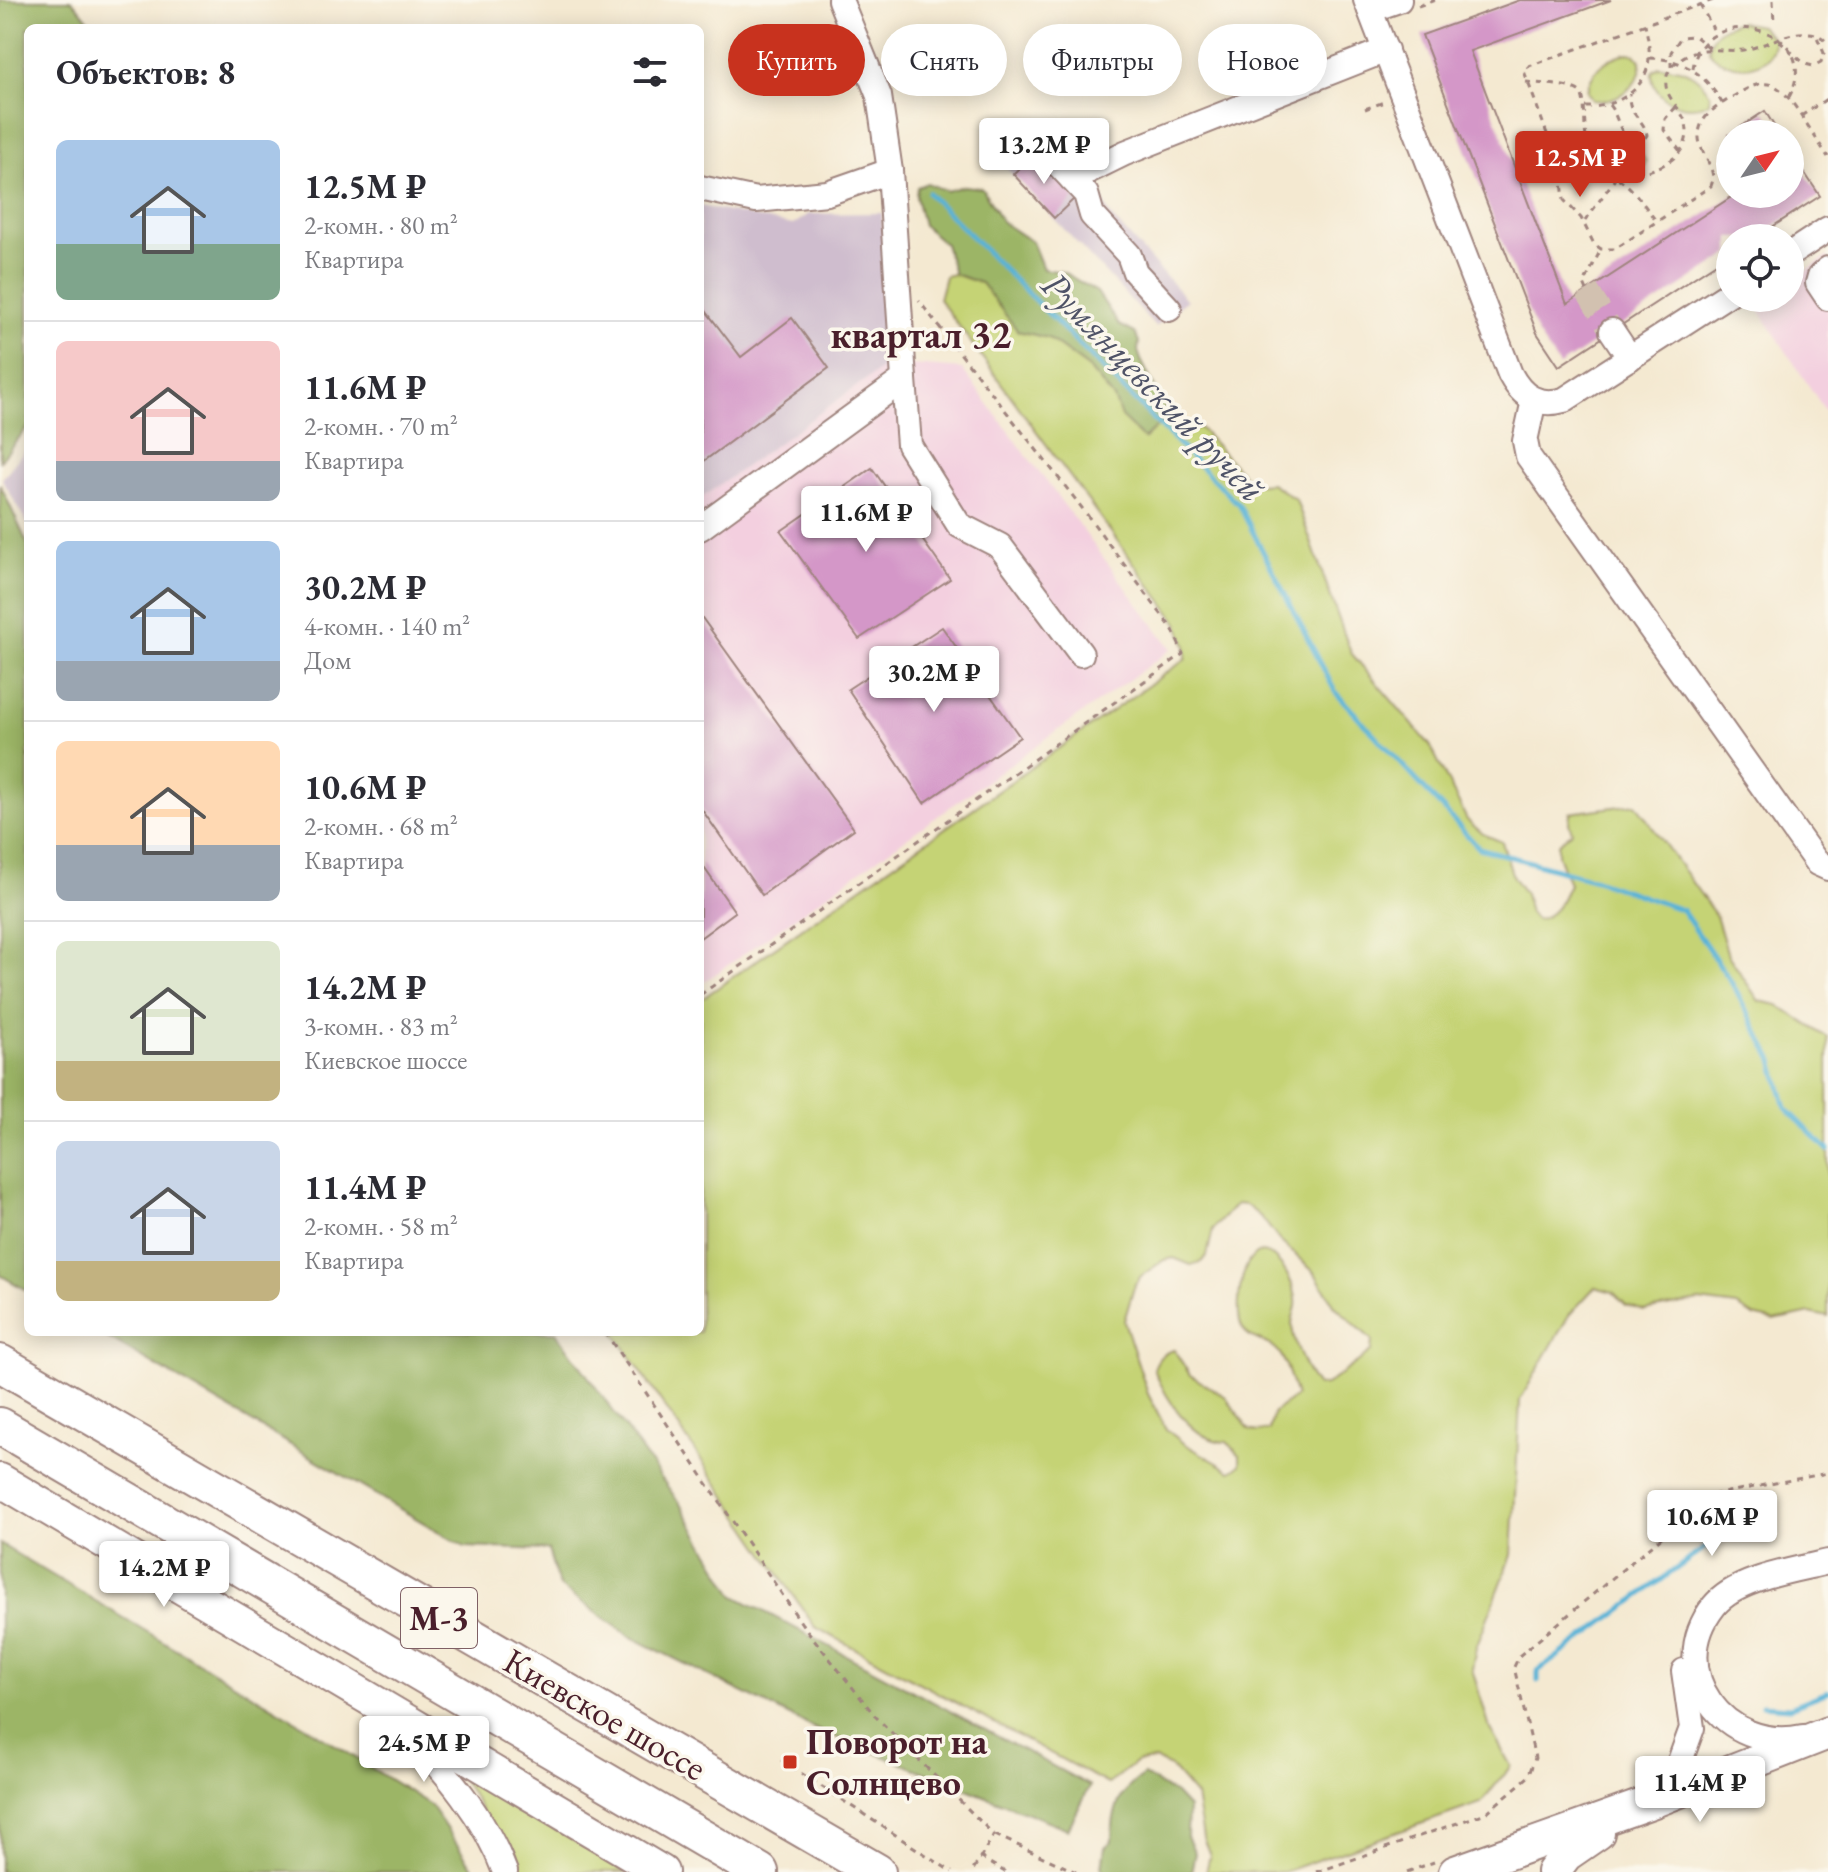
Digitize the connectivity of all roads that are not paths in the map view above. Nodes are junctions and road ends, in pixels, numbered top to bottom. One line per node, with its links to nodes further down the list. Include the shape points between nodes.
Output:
1 (840, 0): 6 (street, via 879,96)
2 (1399, 0): 3 (street)
3 (1368, 5): 4 (street)
4 (1386, 50): 7 (street); 18 (street, via 1510,374)
5 (1039, 144): 7 (street)
6 (890, 171): 8 (street, via 827,193 756,200); 17 (street)
7 (1072, 179): 14 (street, via 1086,194 1092,215)
8 (704, 189)
9 (1828, 229): 10 (street)
10 (1804, 245)
11 (1828, 269): 12 (street, via 1818,283)
12 (1828, 298)
13 (1716, 302): 16 (street)
14 (1169, 309)
15 (1612, 331): 16 (street)
16 (1630, 358): 18 (street, via 1564,400)
17 (904, 379): 19 (street); 20 (street, via 909,445 959,525 1000,546)
18 (1534, 400): 21 (street, via 1525,441 1528,456 1817,863)
19 (704, 525)
20 (1081, 654)
21 (1828, 868)
22 (0, 1363): 34 (highway, Киевское шоссе / М-3)
23 (0, 1426): 33 (highway, Киевское шоссе / М-3)
24 (0, 1480): 27 (main road)
25 (1828, 1546): 30 (street, via 1731,1574 1705,1595 1686,1626 1682,1658 1692,1728 1675,1775)
26 (1828, 1562): 28 (street, via 1738,1588 1715,1604 1700,1633 1696,1660 1701,1689 1715,1712 1734,1727 1763,1738 1792,1740)
27 (356, 1689): 31 (street, via 439,1764 467,1802); 32 (main road)
28 (1828, 1732): 30 (main road)
29 (1828, 1752): 36 (main road, via 1603,1829 1566,1855)
30 (1654, 1801): 35 (main road)
31 (505, 1872)
32 (662, 1872)
33 (760, 1872)
34 (877, 1872)
35 (1455, 1872)
36 (1553, 1872)

